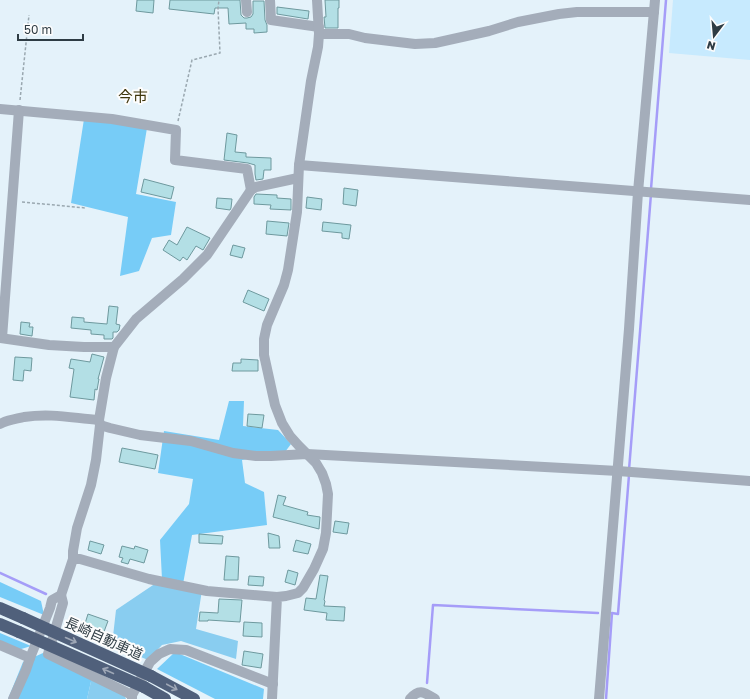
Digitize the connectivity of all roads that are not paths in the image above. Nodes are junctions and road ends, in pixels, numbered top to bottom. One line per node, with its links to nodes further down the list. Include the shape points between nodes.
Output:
1 (246, 0): 5 (street)
2 (270, 0): 7 (street, via 271,20)
3 (317, 0): 7 (street)
4 (655, 0): 6 (street)
5 (247, 12)
6 (654, 12): 7 (street, via 559,14 435,43 386,41); 13 (street)
7 (319, 30): 10 (street)
8 (0, 109): 9 (street)
9 (19, 110): 12 (street, via 112,119 176,130 175,160 247,169); 15 (street)
10 (299, 165): 11 (street); 13 (street)
11 (298, 178): 12 (street); 19 (street, via 297,212 288,270 267,325 264,355 275,405 282,423)
12 (251, 190): 16 (street, via 207,255 136,319)
13 (638, 192): 14 (street); 20 (street)
14 (750, 200)
15 (1, 338): 16 (street, via 60,346)
16 (114, 347): 17 (street, via 106,378)
17 (100, 422): 18 (street, via 67,416 37,415); 19 (street, via 110,428 140,435 191,441 233,453 256,456); 22 (street, via 96,460 77,528)
18 (0, 424)
19 (307, 454): 20 (street); 24 (street, via 322,473 328,494 323,549 303,588 298,593)
20 (618, 471): 21 (street); 37 (street)
21 (750, 481)
22 (73, 559): 23 (street); 24 (street, via 207,591)
23 (61, 595): 28 (street, via 52,600); 30 (street, via 63,603 48,654)
24 (277, 597): 29 (street)
25 (0, 608): 33 (highway, 長崎自動車道, one-way to 33, bridge, via 150,676)
26 (0, 624): 32 (highway, 長崎自動車道, one-way to 26, bridge, via 144,687)
27 (0, 645): 28 (street)
28 (30, 658): 31 (street)
29 (273, 684): 30 (street, via 186,650 170,649 150,662); 34 (street)
30 (132, 697)
31 (13, 699)
32 (165, 699)
33 (194, 699)
34 (272, 699)
35 (410, 699): 36 (street, via 420,692)
36 (435, 699)
37 (599, 699)

